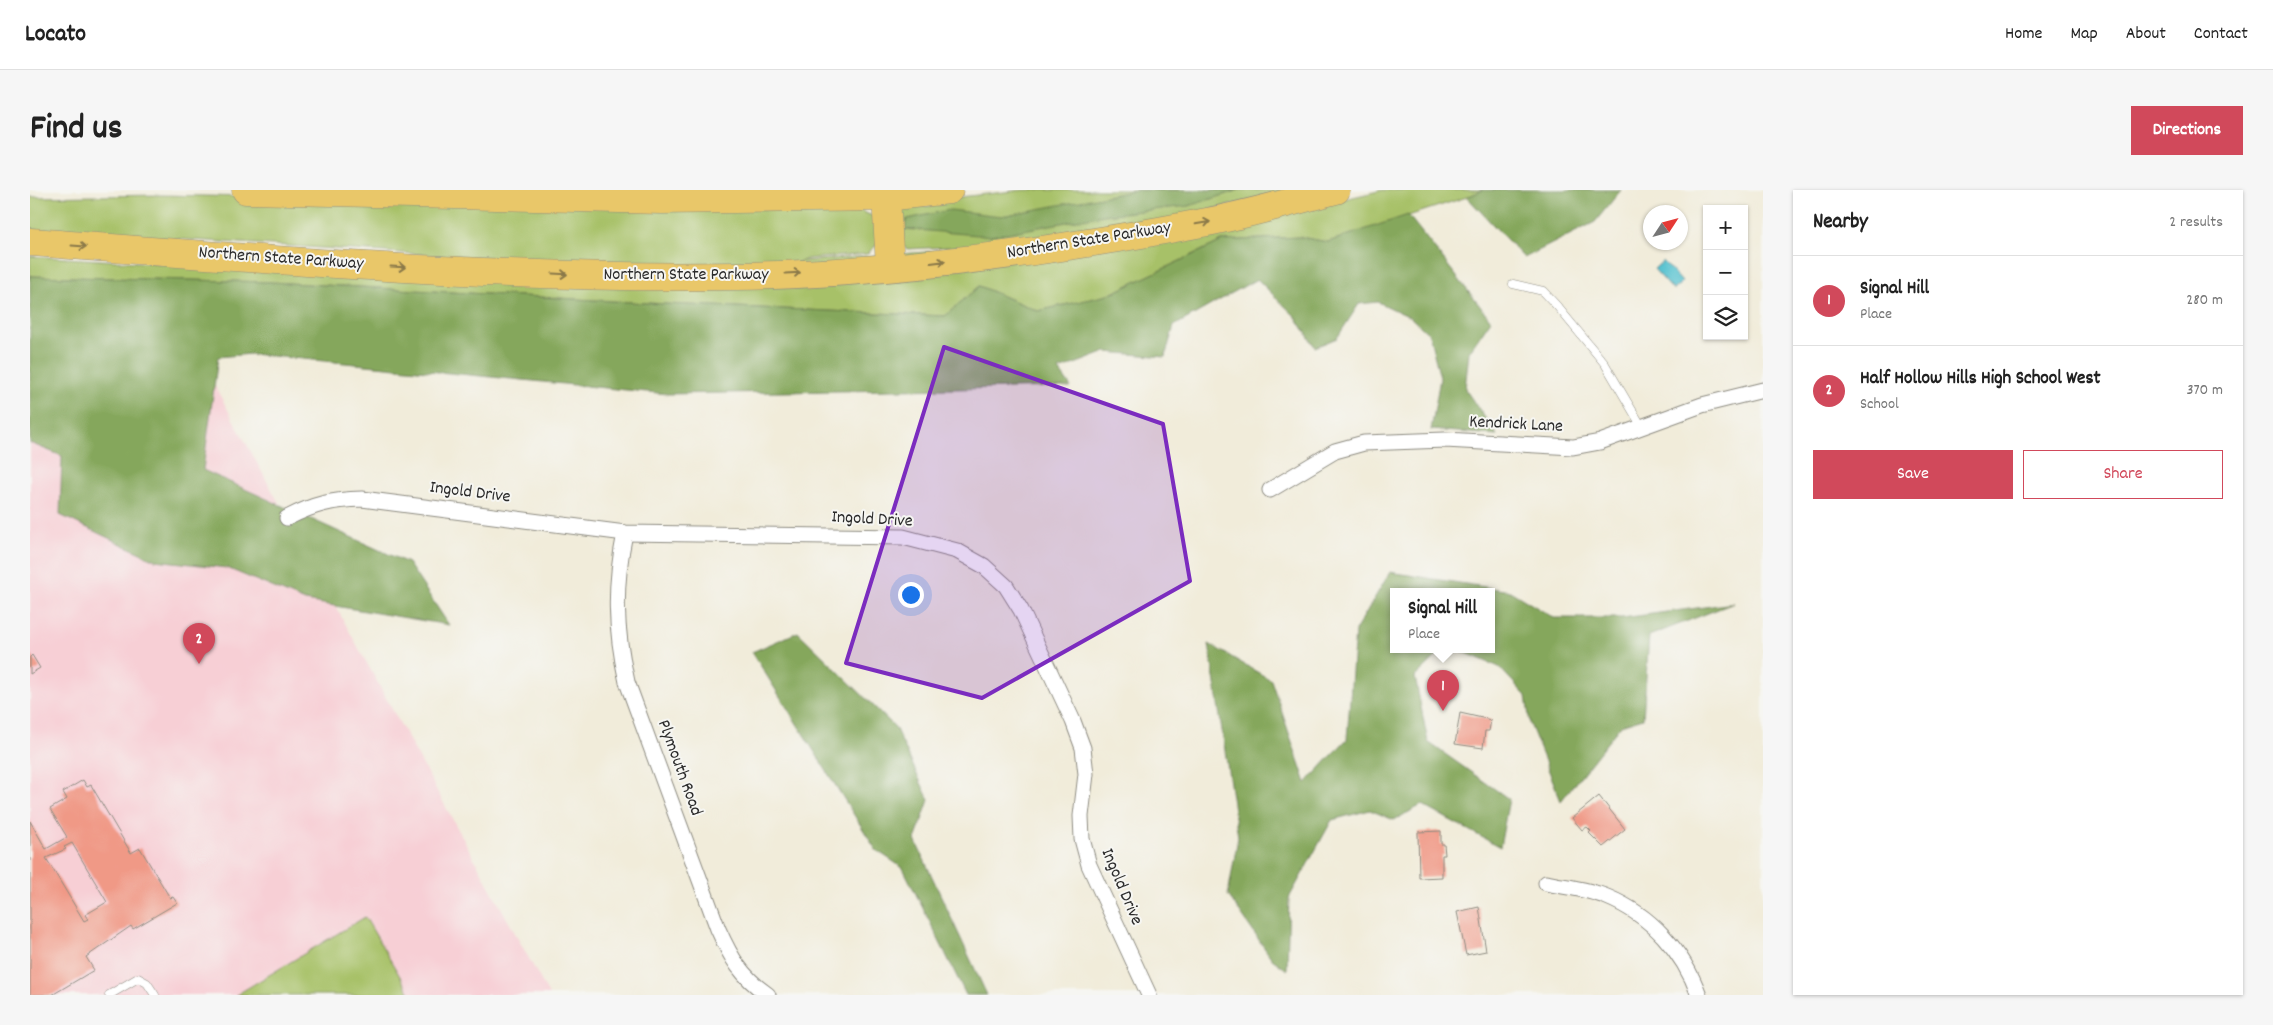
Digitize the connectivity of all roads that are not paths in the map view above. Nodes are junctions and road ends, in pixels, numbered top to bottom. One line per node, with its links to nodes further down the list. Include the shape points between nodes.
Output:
1 (246, 190): 4 (highway, via 662,200)
2 (949, 190): 4 (highway)
3 (1336, 190): 6 (highway, Northern State Parkway, one-way to 3, via 1035,251 1210,222)
4 (886, 197): 6 (highway)
5 (30, 242): 6 (highway, Northern State Parkway, one-way to 6, via 366,265 575,275 738,276)
6 (890, 267)
7 (1513, 284): 9 (lane, via 1543,291 1557,306 1605,364)
8 (1763, 390): 9 (street, Kendrick Lane, via 1702,405)
9 (1642, 427): 10 (street, Kendrick Lane, via 1600,442 1573,447 1445,440 1364,443 1334,451)
10 (1270, 490)
11 (287, 518): 12 (street, Ingold Drive, via 310,506 333,500 362,499)
12 (625, 533): 16 (street, Plymouth Road, via 616,604 618,643 627,682 731,959 751,983); 17 (street, Ingold Drive, via 903,537 957,551 984,566 1006,586 1022,610 1074,721 1083,748 1086,774 1081,816 1082,839 1089,865)
13 (1546, 883): 18 (street, via 1606,896 1656,928 1672,943)
14 (109, 995): 15 (lane, via 138,978 147,983)
15 (155, 995)
16 (768, 995)
17 (1149, 995)
18 (1700, 995)

